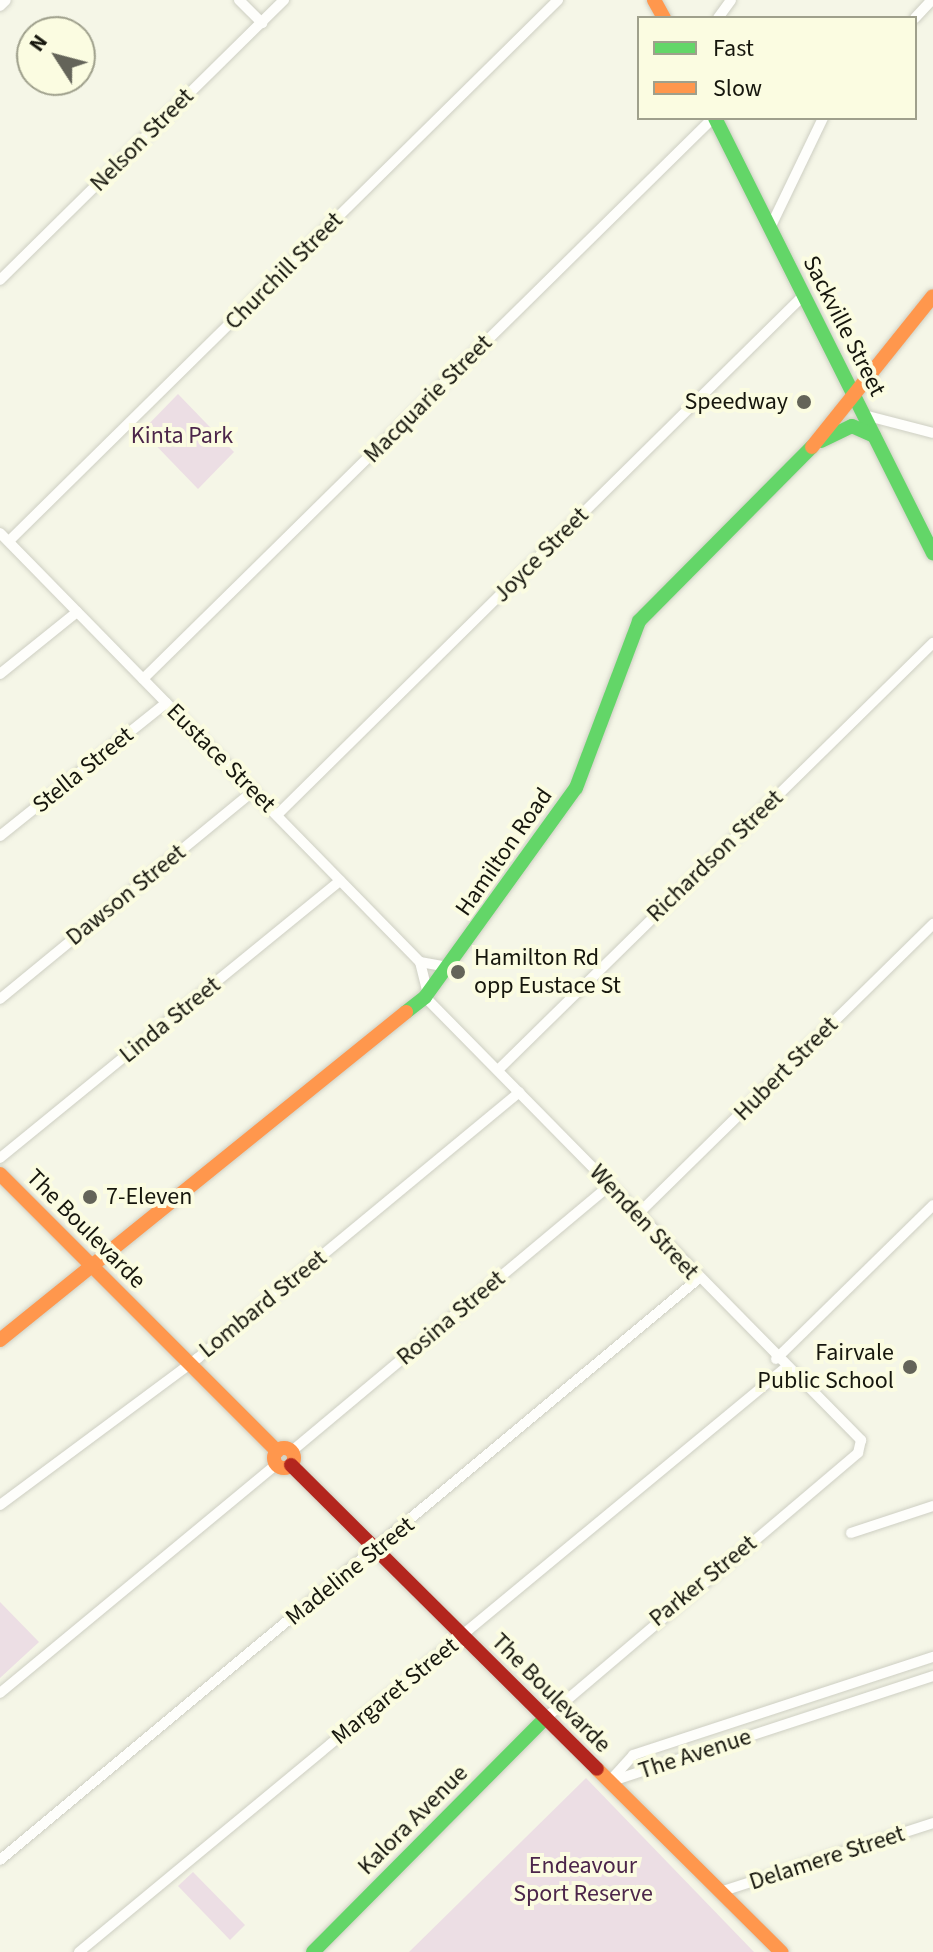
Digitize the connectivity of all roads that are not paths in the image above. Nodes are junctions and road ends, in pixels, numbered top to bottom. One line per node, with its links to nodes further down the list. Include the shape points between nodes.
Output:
1 (6, 0): 6 (street)
2 (239, 0): 8 (street)
3 (284, 0): 8 (street, Nelson Street)
4 (558, 0): 23 (street, Churchill Street)
5 (932, 0): 7 (street)
6 (0, 6)
7 (917, 16)
8 (262, 23): 13 (street, Nelson Street)
9 (712, 120): 28 (street, Macquarie Street)
10 (715, 120): 12 (main road, Sackville Street)
11 (822, 120): 12 (street)
12 (770, 228): 14 (main road, Sackville Street)
13 (0, 280)
14 (804, 295): 16 (main road, Sackville Street); 31 (street, Joyce Street)
15 (933, 296): 16 (main road, Hamilton Road)
16 (854, 393): 17 (main road, Sackville Street); 20 (main road, Hamilton Road)
17 (864, 415): 18 (street); 19 (main road, Sackville Street)
18 (933, 433)
19 (876, 438): 20 (main road, via 847,427); 21 (main road, Sackville Street)
20 (803, 458): 36 (main road, Hamilton Road, via 639,621 576,788)
21 (928, 531): 24 (main road, Sackville Street)
22 (0, 533): 23 (street, Eustace Street)
23 (9, 541): 25 (street, Eustace Street)
24 (933, 553)
25 (77, 612): 27 (street); 28 (street, Eustace Street)
26 (933, 643): 39 (street, Richardson Street)
27 (0, 674)
28 (143, 679): 29 (street, Eustace Street)
29 (166, 703): 30 (street, Eustace Street); 32 (street, Stella Street)
30 (253, 791): 31 (street, Eustace Street); 38 (street, Dawson Street)
31 (277, 815): 33 (street, Eustace Street)
32 (0, 836)
33 (340, 881): 35 (street, Eustace Street); 41 (street, Linda Street)
34 (933, 924): 45 (street, Hubert Street)
35 (420, 962): 36 (street); 37 (street)
36 (449, 967): 37 (main road, Hamilton Road)
37 (427, 996): 39 (street, Wenden Street); 46 (main road, Hamilton Road)
38 (0, 999)
39 (498, 1070): 40 (street, Wenden Street)
40 (519, 1092): 43 (street, Wenden Street); 50 (street, Lombard Street)
41 (0, 1158)
42 (0, 1174): 46 (main road, The Boulevarde)
43 (610, 1185): 45 (street, Wenden Street); 53 (street, Rosina Street)
44 (933, 1205): 49 (street)
45 (638, 1214): 47 (street, Wenden Street)
46 (94, 1268): 48 (main road, Hamilton Road); 50 (main road, The Boulevarde)
47 (698, 1279): 49 (street, Wenden Street); 57 (street, Madeline Street)
48 (0, 1340)
49 (776, 1359): 51 (street, Wenden Street)
50 (190, 1363): 53 (main road, The Boulevarde); 54 (street, Lombard Street)
51 (784, 1369): 52 (street, Wenden Street); 58 (street, Margaret Street)
52 (862, 1446): 62 (street, Parker Street)
53 (284, 1458): 57 (main road, The Boulevarde); 61 (street, Rosina Street)
54 (0, 1505)
55 (933, 1506): 56 (street)
56 (851, 1533)
57 (377, 1549): 58 (main road, The Boulevarde); 65 (street, Madeline Street)
58 (462, 1636): 62 (main road, The Boulevarde); 67 (street, Margaret Street)
59 (933, 1657): 63 (street, The Avenue, via 633,1755)
60 (933, 1676): 63 (street, The Avenue)
61 (0, 1693)
62 (545, 1718): 63 (main road, The Boulevarde); 68 (main road, Kalora Avenue)
63 (609, 1782): 66 (main road, The Boulevarde)
64 (933, 1823): 66 (street, Delamere Street)
65 (0, 1860)
66 (720, 1892): 69 (main road, The Boulevarde)
67 (79, 1952)
68 (313, 1952)
69 (781, 1952)

